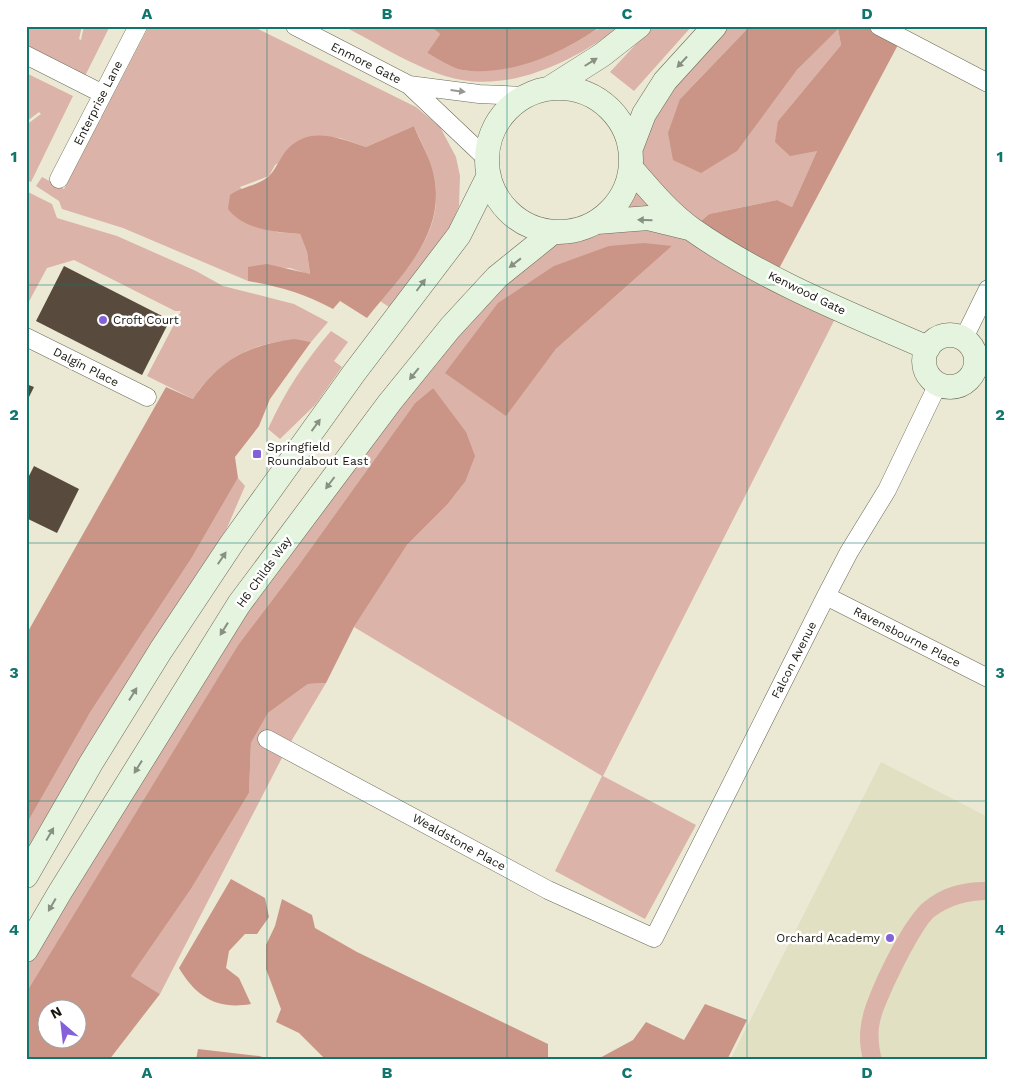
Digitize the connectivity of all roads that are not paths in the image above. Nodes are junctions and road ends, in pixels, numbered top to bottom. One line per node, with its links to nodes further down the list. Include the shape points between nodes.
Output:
1 (138, 26): 10 (street, Enterprise Lane)
2 (295, 26): 8 (street, Enmore Gate)
3 (639, 26): 9 (street, one-way to 3, via 602,55)
4 (715, 26): 12 (street, one-way to 12, via 665,80 644,114)
5 (878, 26): 7 (street)
6 (26, 55): 10 (street)
7 (988, 83)
8 (409, 85): 11 (street, Enmore Gate, one-way to 11); 13 (street, Enmore Gate)
9 (550, 88): 11 (street); 12 (street, via 572,88 611,109 624,126)
10 (103, 94): 14 (street, Enterprise Lane)
11 (524, 96): 13 (street, via 504,112 495,126)
12 (631, 158): 15 (street, via 626,188 614,207); 16 (street, Kenwood Gate, via 658,198)
13 (487, 168): 17 (street, via 496,198 511,215 531,227); 28 (street, one-way to 13, via 161,650 232,544 354,373 460,235)
14 (59, 179)
15 (597, 222): 16 (street, Kenwood Gate, one-way to 15, via 648,218); 17 (street, via 576,231)
16 (692, 229): 21 (street, Kenwood Gate, via 774,278)
17 (553, 232): 30 (street, H6 Childs Way, one-way to 30, via 497,277 437,345 390,402 239,604)
18 (988, 289): 20 (street)
19 (26, 337): 24 (street, Dalgin Place)
20 (964, 338): 21 (street, via 956,335 940,337); 22 (street, via 970,343)
21 (928, 348): 23 (street, via 924,364 931,379)
22 (980, 378): 23 (street, via 953,387)
23 (938, 384): 25 (street, Falcon Avenue, via 886,490)
24 (146, 397)
25 (826, 596): 26 (street, Ravensbourne Place); 29 (street, Falcon Avenue)
26 (988, 678)
27 (267, 739): 29 (street, Wealdstone Place, via 548,890)
28 (26, 876)
29 (654, 938)
30 (26, 950)

